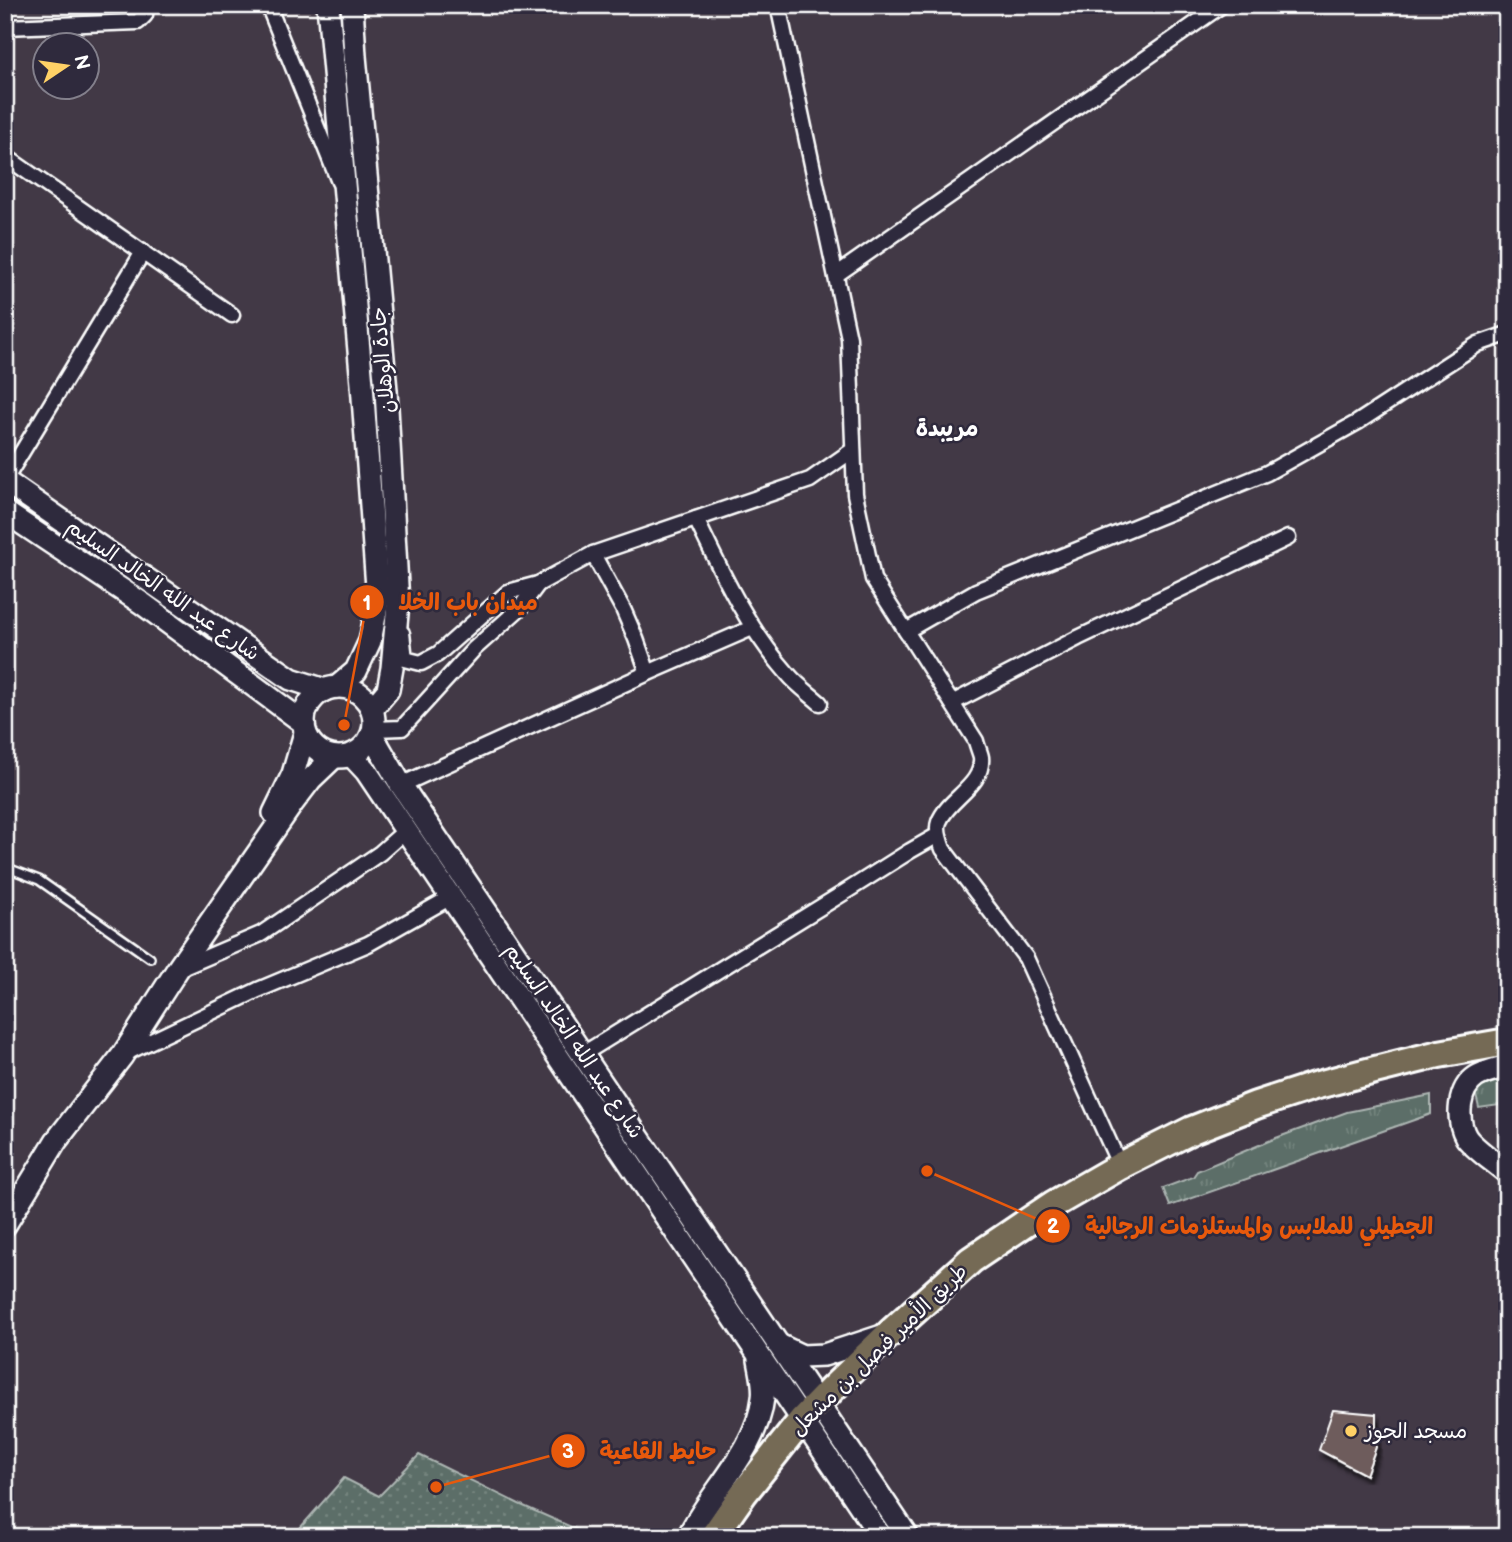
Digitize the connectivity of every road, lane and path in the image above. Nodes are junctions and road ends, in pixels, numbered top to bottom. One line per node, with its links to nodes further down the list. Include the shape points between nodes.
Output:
1 (146, 5): 7 (street, via 138,22)
2 (268, 5): 9 (street)
3 (328, 5): 9 (street, جادة الوهلان)
4 (352, 5): 21 (street, جادة الوهلان, via 386,390)
5 (778, 5): 11 (street)
6 (1222, 5): 11 (street)
7 (5, 27)
8 (5, 156): 10 (street)
9 (345, 196): 25 (street, جادة الوهلان, via 378,601 370,642 355,671)
10 (143, 252): 12 (street); 15 (street)
11 (836, 275): 14 (street, via 849,338)
12 (232, 315)
13 (1507, 334): 23 (street, via 1478,344 1358,422 1266,473 976,592)
14 (853, 450): 17 (street, via 810,480); 23 (street, via 855,494 873,579)
15 (5, 480): 25 (street, شارع عبد الله الخالد السليم, via 291,680)
16 (5, 512): 29 (street, شارع عبد الله الخالد السليم, via 144,604)
17 (696, 519): 19 (street); 22 (street)
18 (1288, 538): 27 (street)
19 (593, 554): 20 (street); 24 (street, via 623,609)
20 (538, 584): 21 (street, via 508,592 438,654 421,663 405,659); 28 (street, via 402,728)
21 (398, 603): 28 (street, جادة الوهلان, via 388,690)
22 (752, 628): 24 (street); 26 (street, via 789,675)
23 (906, 631): 27 (street)
24 (648, 673): 31 (street)
25 (331, 688): 28 (street, via 344,687 364,696); 29 (street, via 309,703)
26 (820, 703)
27 (952, 703): 33 (street, via 976,741 981,758 978,776 939,822)
28 (373, 724): 30 (street, via 368,744); 31 (street, شارع عبد الله الخالد السليم)
29 (304, 728): 30 (street, via 316,749); 35 (street, via 293,774)
30 (342, 757): 32 (street, شارع عبد الله الخالد السليم, via 366,771); 35 (street, via 311,779)
31 (401, 785): 40 (street, شارع عبد الله الخالد السليم)
32 (406, 830): 36 (street, شارع عبد الله الخالد السليم); 38 (street, via 380,853 261,934)
33 (938, 835): 40 (street); 43 (street, via 943,849 1026,958)
34 (5, 867): 37 (lane, via 39,880)
35 (242, 878): 38 (street)
36 (451, 897): 41 (street, via 368,944 258,990); 48 (street, شارع عبد الله الخالد السليم)
37 (150, 958)
38 (177, 970): 41 (street)
39 (1507, 1042): 43 (highway, طريق الأمير فيصل بن مشعل, via 1314,1086 1192,1130)
40 (583, 1054): 47 (street, شارع عبد الله الخالد السليم)
41 (122, 1056): 45 (street, via 57,1140)
42 (1507, 1066): 44 (street, via 1474,1078 1460,1104 1460,1122 1467,1138)
43 (1120, 1166): 46 (highway, طريق الأمير فيصل بن مشعل, via 971,1260)
44 (1507, 1173)
45 (5, 1225)
46 (890, 1333): 47 (street, via 824,1355 802,1356); 49 (highway, طريق الأمير فيصل بن مشعل)
47 (778, 1345): 49 (street, شارع عبد الله الخالد السليم)
48 (758, 1355): 49 (street, شارع عبد الله الخالد السليم); 52 (street, شارع عبد الله الخالد السليم, via 764,1396 753,1434)
49 (810, 1412): 50 (street, شارع عبد الله الخالد السليم); 51 (street, شارع عبد الله الخالد السليم); 53 (highway, طريق الأمير فيصل بن مشعل)
50 (875, 1488): 51 (street, via 858,1475 852,1479); 55 (street, شارع عبد الله الخالد السليم)
51 (853, 1496): 54 (street, شارع عبد الله الخالد السليم)
52 (688, 1537)
53 (713, 1537)
54 (881, 1537)
55 (908, 1537)

